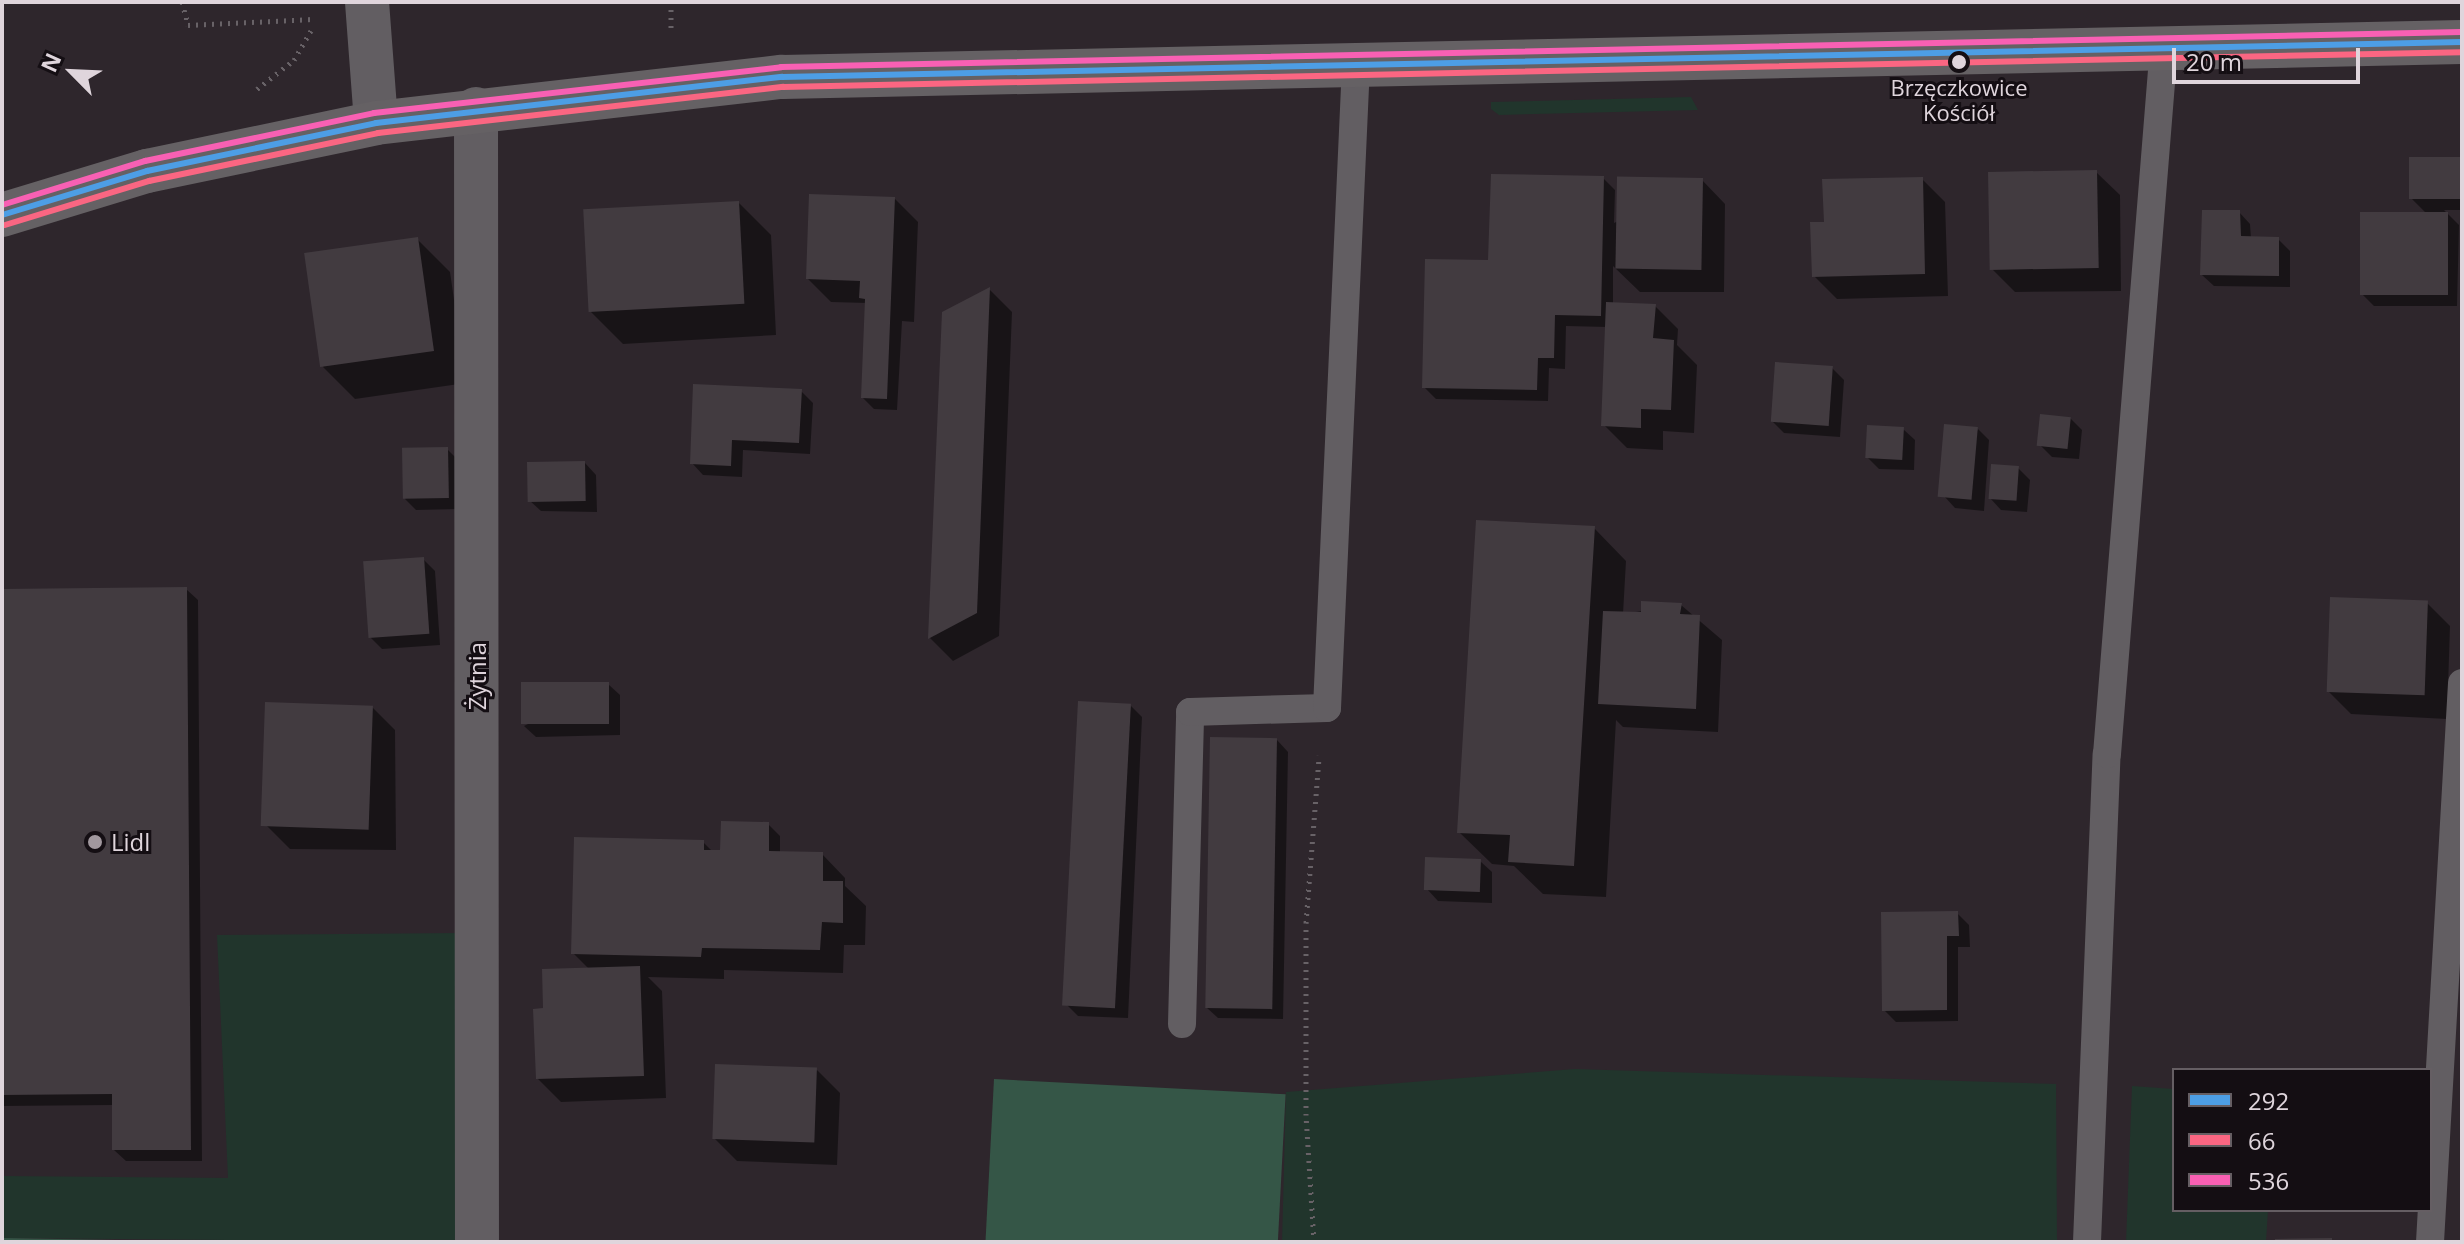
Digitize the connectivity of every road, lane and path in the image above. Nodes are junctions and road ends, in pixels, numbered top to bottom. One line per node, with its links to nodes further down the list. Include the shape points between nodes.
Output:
1 (182, 2): 5 (path, via 188,25)
2 (367, 2): 12 (street)
3 (671, 2): 6 (path)
4 (316, 4): 5 (path)
5 (314, 19): 10 (path, via 294,60 270,82)
6 (671, 30)
7 (2462, 42): 8 (main road)
8 (2164, 45): 9 (main road); 21 (lane, via 2107,754)
9 (1356, 64): 11 (main road, via 782,77); 16 (lane, via 1327,708 1190,712)
10 (241, 95)
11 (476, 109): 12 (main road); 19 (street, Żytnia)
12 (376, 123): 13 (main road, via 147,171)
13 (2, 215)
14 (2462, 683): 17 (lane)
15 (1315, 777): 20 (path, via 1306,923 1306,1115)
16 (1182, 1024)
17 (2432, 1207)
18 (2432, 1212): 22 (lane)
19 (477, 1242)
20 (1314, 1242)
21 (2087, 1242)
22 (2430, 1242)

